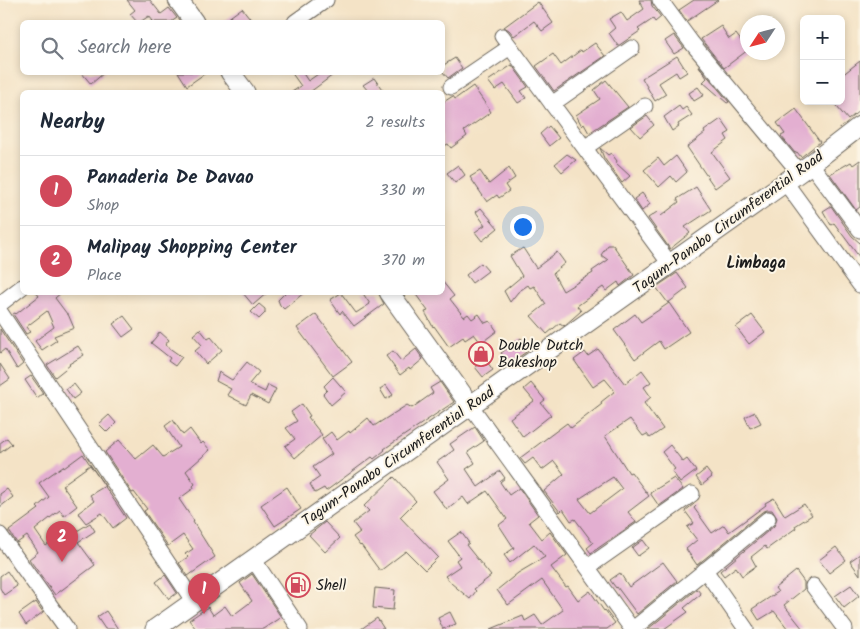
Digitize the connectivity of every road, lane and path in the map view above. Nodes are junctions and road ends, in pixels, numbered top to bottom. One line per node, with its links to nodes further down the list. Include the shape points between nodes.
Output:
1 (179, 0): 4 (main road)
2 (326, 0): 5 (street)
3 (660, 0): 14 (street)
4 (193, 20)
5 (298, 20)
6 (632, 48): 10 (street)
7 (232, 75): 9 (main road)
8 (451, 87): 10 (street, via 506,41)
9 (244, 90)
10 (552, 104): 13 (street)
11 (645, 106): 13 (street)
12 (860, 126): 14 (main road, Tagum-Panabo Circumferential Road)
13 (586, 147): 16 (street)
14 (799, 173): 15 (street); 16 (main road, Tagum-Panabo Circumferential Road); 17 (street)
15 (857, 219)
16 (670, 264): 22 (main road, Tagum-Panabo Circumferential Road)
17 (860, 285)
18 (20, 289): 20 (street)
19 (391, 295): 22 (main road)
20 (0, 304)
21 (0, 312): 30 (street)
22 (470, 405): 26 (main road, Tagum-Panabo Circumferential Road); 27 (street)
23 (692, 494): 27 (street)
24 (768, 519): 28 (street)
25 (2, 541): 31 (street)
26 (254, 559): 30 (main road, Tagum-Panabo Circumferential Road); 33 (street)
27 (588, 567): 34 (street)
28 (705, 570): 34 (street); 35 (street)
29 (813, 586): 36 (street)
30 (194, 602): 32 (main road, Tagum-Panabo Circumferential Road)
31 (67, 629)
32 (155, 629)
33 (300, 629)
34 (632, 629)
35 (746, 629)
36 (845, 629)

